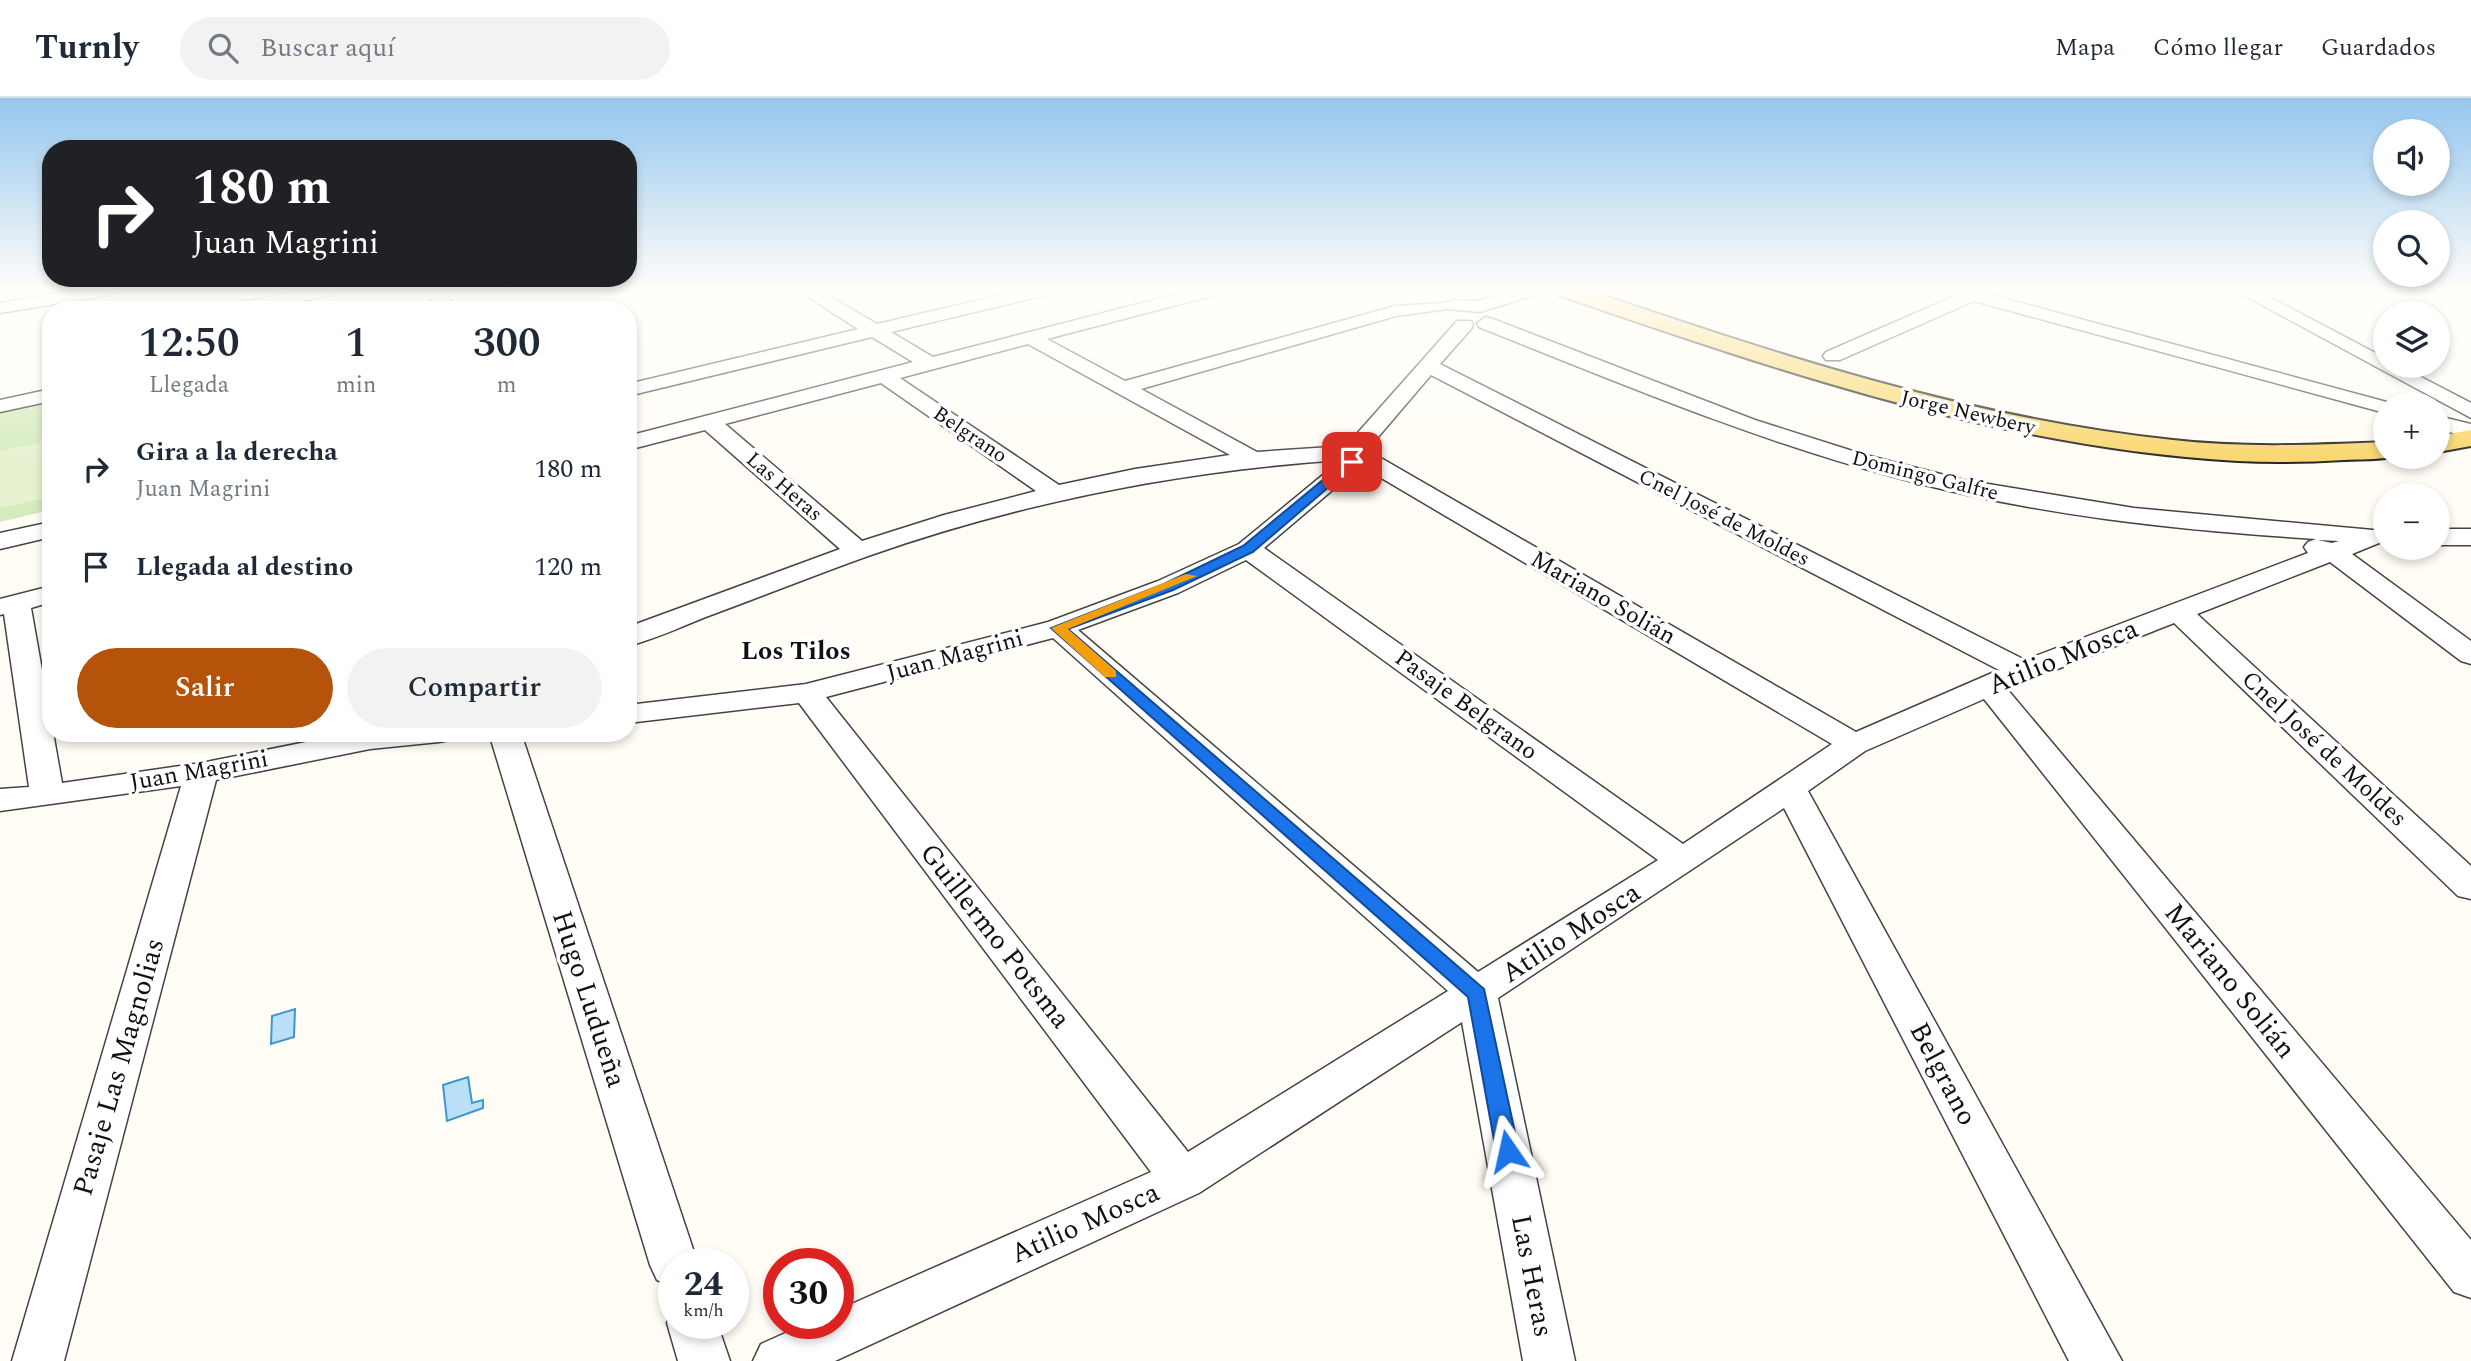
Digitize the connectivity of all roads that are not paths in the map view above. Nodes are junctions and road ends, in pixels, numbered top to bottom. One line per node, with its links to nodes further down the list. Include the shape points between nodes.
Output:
1 (795, 349): 17 (street)
2 (903, 349): 13 (street)
3 (990, 349): 13 (street)
4 (1051, 349): 18 (street)
5 (1261, 349): 18 (street, Domingo Galfre)
6 (1443, 349): 14 (street, Juan Magrini)
7 (1554, 349): 34 (street, Domingo Galfre, via 1760,431 1909,475 2040,502)
8 (1748, 349): 30 (main road, Jorge Newbery, via 1899,398 2030,428 2211,451)
9 (1848, 349): 12 (street)
10 (2175, 349): 21 (street)
11 (2353, 349): 23 (street)
12 (1833, 356)
13 (930, 365): 15 (street)
14 (1426, 365): 31 (street, Juan Magrini); 50 (street, Cnel José de Moldes)
15 (884, 376): 24 (street); 33 (street, Belgrano)
16 (2442, 378): 19 (street)
17 (637, 388)
18 (1123, 388): 32 (street)
19 (2471, 392)
20 (42, 398): 22 (street)
21 (2373, 404)
22 (0, 406)
23 (2471, 412)
24 (709, 422): 28 (street); 42 (street, Las Heras)
25 (2450, 425): 26 (street)
26 (2471, 431)
27 (2471, 438): 29 (main road)
28 (637, 441)
29 (2450, 442)
30 (2373, 451)
31 (1353, 452): 32 (street); 41 (street, Juan Magrini, via 1352,462); 55 (street, Mariano Solián)
32 (1253, 458): 33 (street)
33 (1055, 493): 42 (street)
34 (2256, 528): 36 (street, Domingo Galfre); 43 (street)
35 (42, 531): 40 (street)
36 (2373, 536)
37 (2450, 537): 38 (street)
38 (2471, 537)
39 (2373, 538): 43 (street, Atilio Mosca)
40 (0, 541)
41 (1248, 549): 48 (street, Juan Magrini, via 1168,587); 60 (street, Pasaje Belgrano)
42 (858, 551): 47 (street)
43 (2333, 552): 46 (street, Atilio Mosca); 49 (street)
44 (42, 596): 45 (street)
45 (8, 605): 58 (street)
46 (2177, 611): 50 (street, Atilio Mosca); 61 (street, Cnel José de Moldes)
47 (637, 627)
48 (1058, 628): 51 (street, Juan Magrini); 62 (street)
49 (2471, 655)
50 (2006, 678): 55 (street, Atilio Mosca); 65 (street, Mariano Solián)
51 (807, 693): 52 (street, Juan Magrini); 63 (street, Guillermo Potsma)
52 (637, 713)
53 (343, 742): 56 (street, Juan Magrini)
54 (508, 742): 64 (street, Hugo Ludueña)
55 (1854, 744): 57 (street, Atilio Mosca)
56 (201, 774): 58 (street, Juan Magrini); 67 (street, Pasaje Las Magnolias)
57 (1790, 788): 60 (street, Atilio Mosca); 71 (street, Belgrano)
58 (47, 796): 59 (street, Juan Magrini)
59 (0, 800)
60 (1683, 860): 62 (street, Atilio Mosca)
61 (2471, 887)
62 (1477, 994): 63 (street, Atilio Mosca); 70 (street, Las Heras)
63 (1183, 1179): 69 (street, Atilio Mosca)
64 (669, 1248)
65 (2471, 1276)
66 (697, 1339): 68 (street)
67 (38, 1361)
68 (704, 1361)
69 (779, 1361)
70 (1549, 1361)
71 (2096, 1361)

